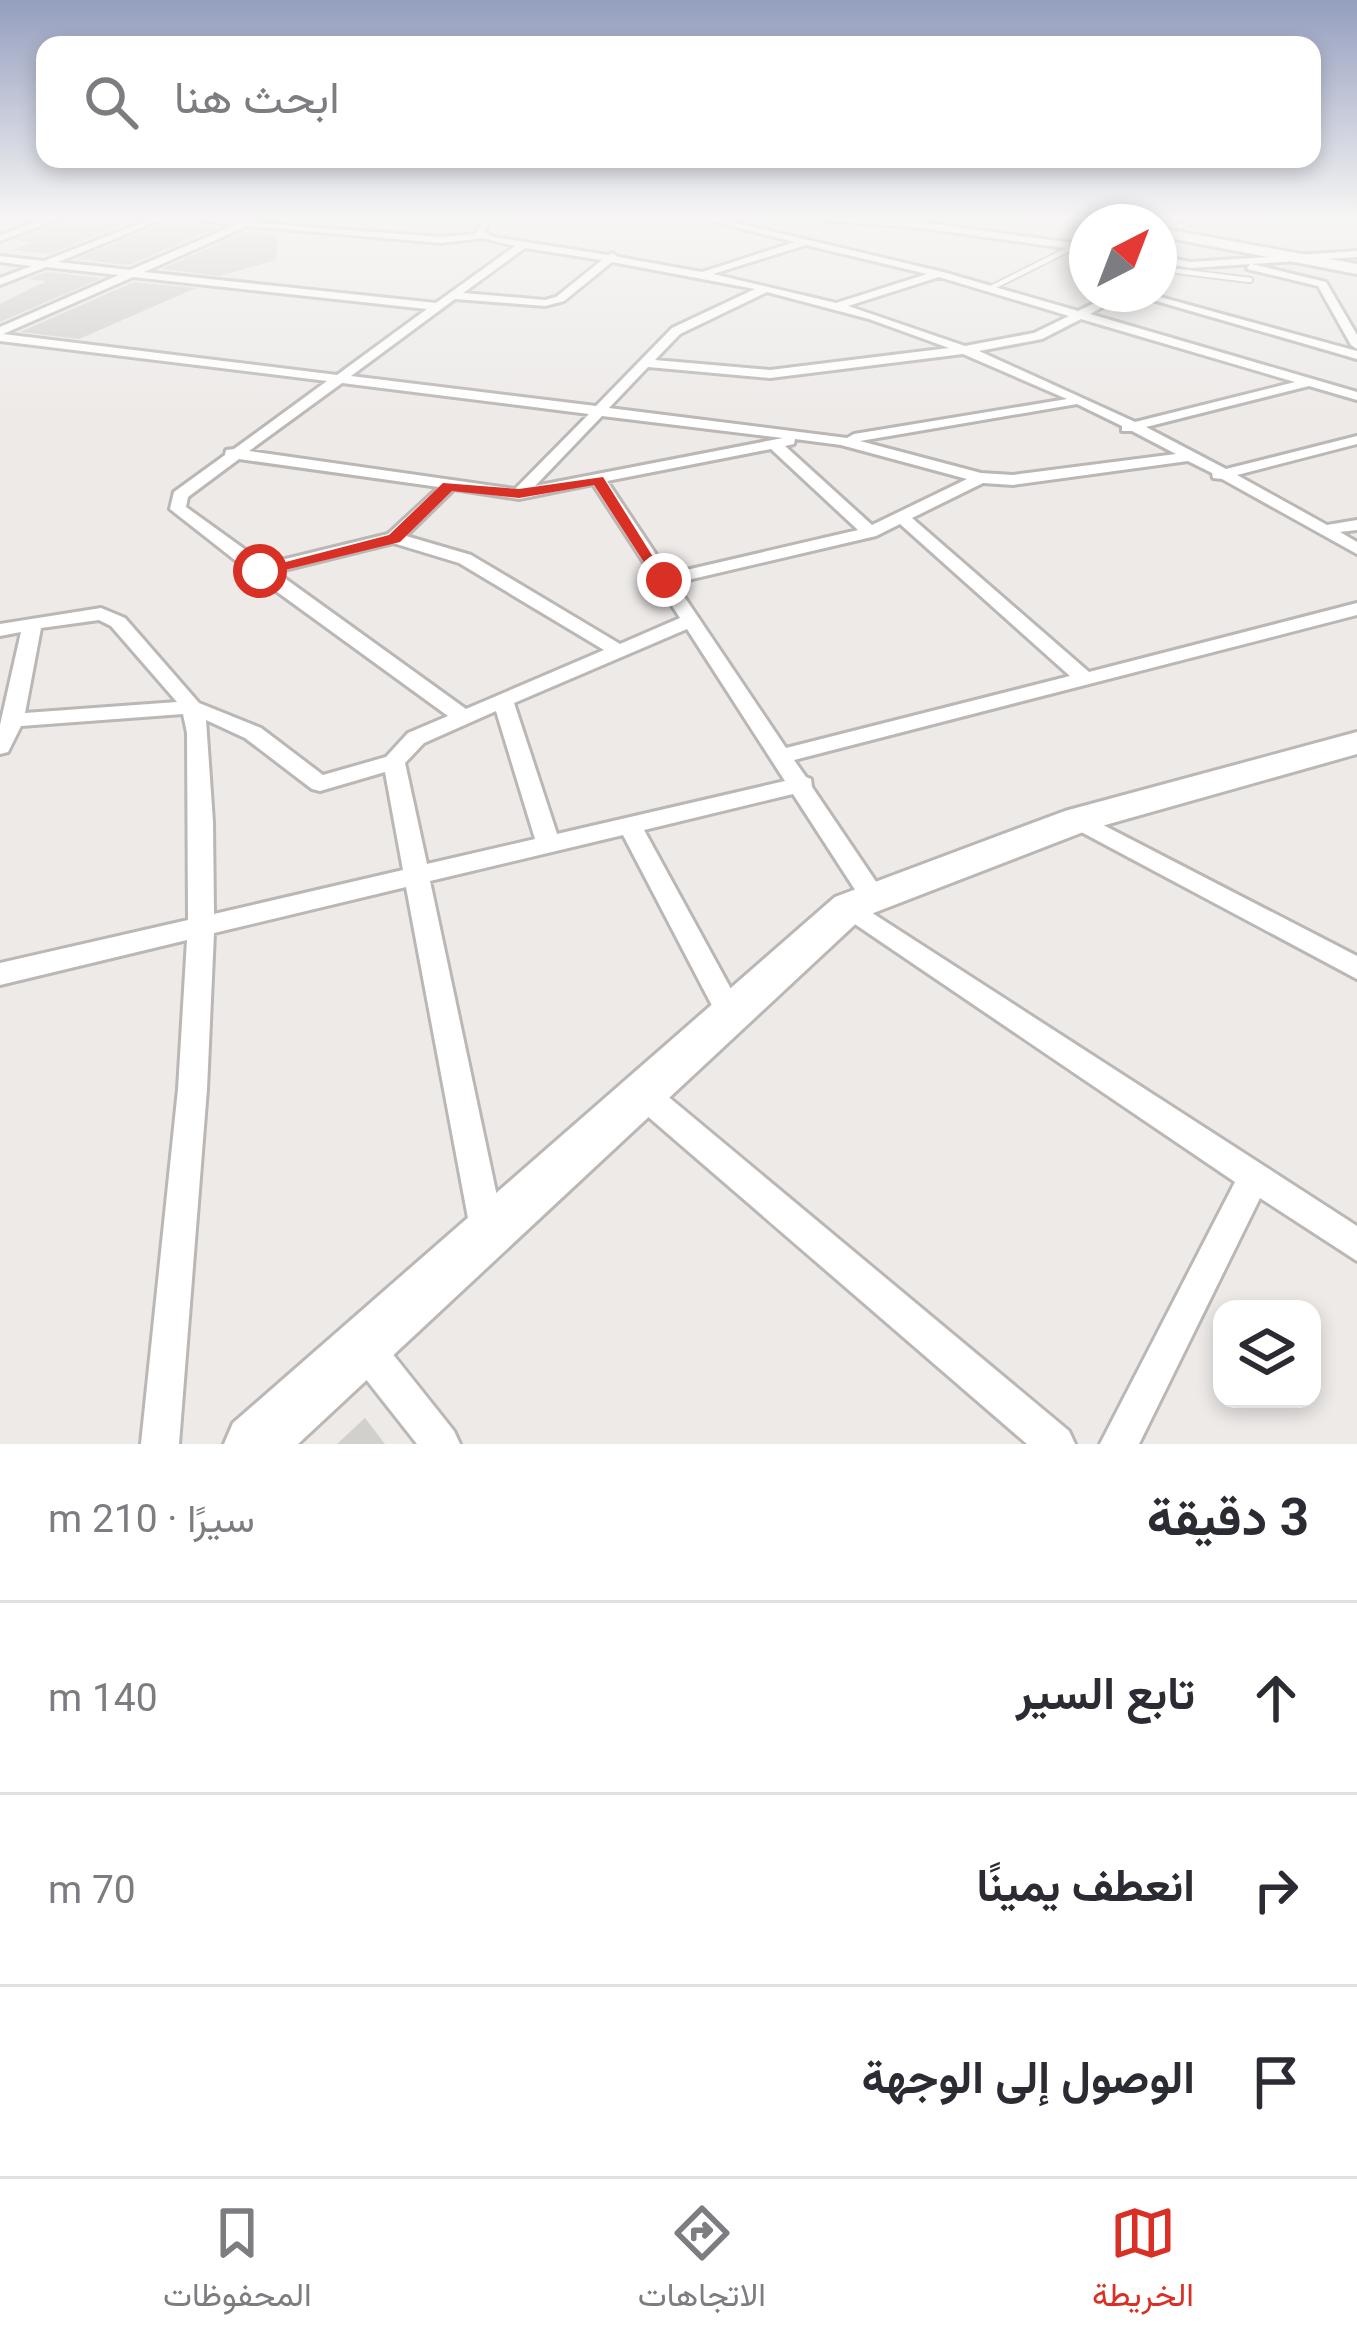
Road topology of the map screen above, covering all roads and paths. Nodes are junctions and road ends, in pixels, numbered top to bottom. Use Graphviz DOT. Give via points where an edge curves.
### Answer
graph roads {
  1 [pos="107,284"];
  2 [pos="247,284"];
  3 [pos="470,284"];
  4 [pos="578,284"];
  5 [pos="746,284"];
  6 [pos="907,284"];
  7 [pos="978,284"];
  8 [pos="999,284"];
  9 [pos="1322,284"];
  10 [pos="991,288"];
  11 [pos="765,289"];
  12 [pos="446,302"];
  13 [pos="1177,305"];
  14 [pos="836,307"];
  15 [pos="1092,312"];
  16 [pos="1086,316"];
  17 [pos="0,334"];
  18 [pos="1357,344"];
  19 [pos="960,349"];
  20 [pos="1357,356"];
  21 [pos="642,363"];
  22 [pos="334,379"];
  23 [pos="1310,382"];
  24 [pos="1357,396"];
  25 [pos="1074,401"];
  26 [pos="599,412"];
  27 [pos="1127,428"];
  28 [pos="811,437"];
  29 [pos="842,440"];
  30 [pos="1357,440"];
  31 [pos="774,444"];
  32 [pos="231,453"];
  33 [pos="1185,457"];
  34 [pos="1219,475"];
  35 [pos="981,478"];
  36 [pos="598,480"];
  37 [pos="448,486"];
  38 [pos="519,494"];
  39 [pos="902,517"];
  40 [pos="1357,525"];
  41 [pos="1324,530"];
  42 [pos="870,532"];
  43 [pos="394,538"];
  44 [pos="1357,549"];
  45 [pos="260,571"];
  46 [pos="664,580"];
  47 [pos="1357,609"];
  48 [pos="691,620"];
  49 [pos="32,624"];
  50 [pos="0,629"];
  51 [pos="617,650"];
  52 [pos="1085,679"];
  53 [pos="503,700"];
  54 [pos="192,707"];
  55 [pos="463,717"];
  56 [pos="13,720"];
  57 [pos="1357,743"];
  58 [pos="0,747"];
  59 [pos="784,756"];
  60 [pos="394,762"];
  61 [pos="803,784"];
  62 [pos="1078,820"];
  63 [pos="630,825"];
  64 [pos="548,844"];
  65 [pos="413,875"];
  66 [pos="860,901"];
  67 [pos="201,927"];
  68 [pos="1357,968"];
  69 [pos="0,974"];
  70 [pos="729,1011"];
  71 [pos="641,1093"];
  72 [pos="1254,1177"];
  73 [pos="488,1234"];
  74 [pos="1357,1245"];
  75 [pos="363,1345"];
  76 [pos="160,1444"];
  77 [pos="254,1444"];
  78 [pos="441,1444"];
  79 [pos="1056,1444"];
  80 [pos="1119,1444"];
  1 -- 17 [label="street"];
  2 -- 12 [label="street"];
  3 -- 12 [label="street"];
  4 -- 12 [label="street" via="545,303"];
  5 -- 11 [label="street"];
  6 -- 14 [label="street"];
  7 -- 10 [label="street"];
  8 -- 10 [label="lane"];
  9 -- 18 [label="street"];
  10 -- 16 [label="street"];
  11 -- 14 [label="street"];
  11 -- 21 [label="street" via="693,321"];
  12 -- 22 [label="street"];
  13 -- 20 [label="street"];
  14 -- 19 [label="street"];
  15 -- 16 [label="street"];
  16 -- 19 [label="street" via="1007,344"];
  16 -- 23 [label="street"];
  17 -- 22 [label="street"];
  19 -- 21 [label="street" via="770,374"];
  19 -- 25 [label="street"];
  21 -- 26 [label="street"];
  22 -- 26 [label="street"];
  22 -- 32 [label="street"];
  23 -- 24 [label="street"];
  23 -- 27 [label="street"];
  25 -- 27 [label="street"];
  25 -- 29 [label="street"];
  26 -- 28 [label="street"];
  26 -- 38 [label="street"];
  27 -- 33 [label="street"];
  28 -- 29 [label="street"];
  28 -- 31 [label="street"];
  29 -- 35 [label="street"];
  30 -- 34 [label="street"];
  31 -- 36 [label="street"];
  31 -- 42 [label="street"];
  32 -- 37 [label="street"];
  32 -- 45 [label="street" via="180,495 178,509"];
  33 -- 34 [label="street"];
  33 -- 35 [label="street"];
  34 -- 41 [label="street"];
  35 -- 39 [label="street"];
  36 -- 38 [label="street"];
  36 -- 46 [label="street"];
  37 -- 38 [label="street"];
  37 -- 43 [label="street"];
  39 -- 42 [label="street"];
  39 -- 52 [label="street"];
  40 -- 41 [label="street"];
  41 -- 44 [label="street"];
  42 -- 46 [label="street"];
  43 -- 45 [label="street"];
  43 -- 51 [label="street" via="465,559"];
  45 -- 55 [label="street"];
  46 -- 48 [label="street"];
  47 -- 52 [label="street"];
  48 -- 51 [label="street"];
  48 -- 59 [label="street"];
  49 -- 50 [label="street"];
  49 -- 54 [label="street" via="110,616"];
  49 -- 56 [label="street"];
  51 -- 53 [label="street"];
  52 -- 59 [label="street"];
  53 -- 55 [label="street"];
  53 -- 64 [label="street"];
  54 -- 56 [label="street"];
  54 -- 60 [label="street" via="253,733 320,784"];
  54 -- 67 [label="street" via="202,798"];
  55 -- 60 [label="street" via="416,738"];
  56 -- 58 [label="street"];
  57 -- 62 [label="main road"];
  59 -- 61 [label="street"];
  60 -- 65 [label="street"];
  61 -- 63 [label="street"];
  61 -- 66 [label="street"];
  62 -- 66 [label="main road"];
  62 -- 68 [label="street"];
  63 -- 64 [label="street"];
  63 -- 70 [label="street"];
  64 -- 65 [label="street"];
  65 -- 67 [label="street"];
  65 -- 73 [label="street"];
  66 -- 70 [label="main road"];
  66 -- 72 [label="street"];
  67 -- 69 [label="street"];
  67 -- 76 [label="street"];
  70 -- 71 [label="main road"];
  71 -- 73 [label="main road"];
  71 -- 79 [label="street"];
  72 -- 74 [label="street"];
  72 -- 80 [label="street"];
  73 -- 75 [label="main road"];
  75 -- 77 [label="main road"];
  75 -- 78 [label="street"];
}
